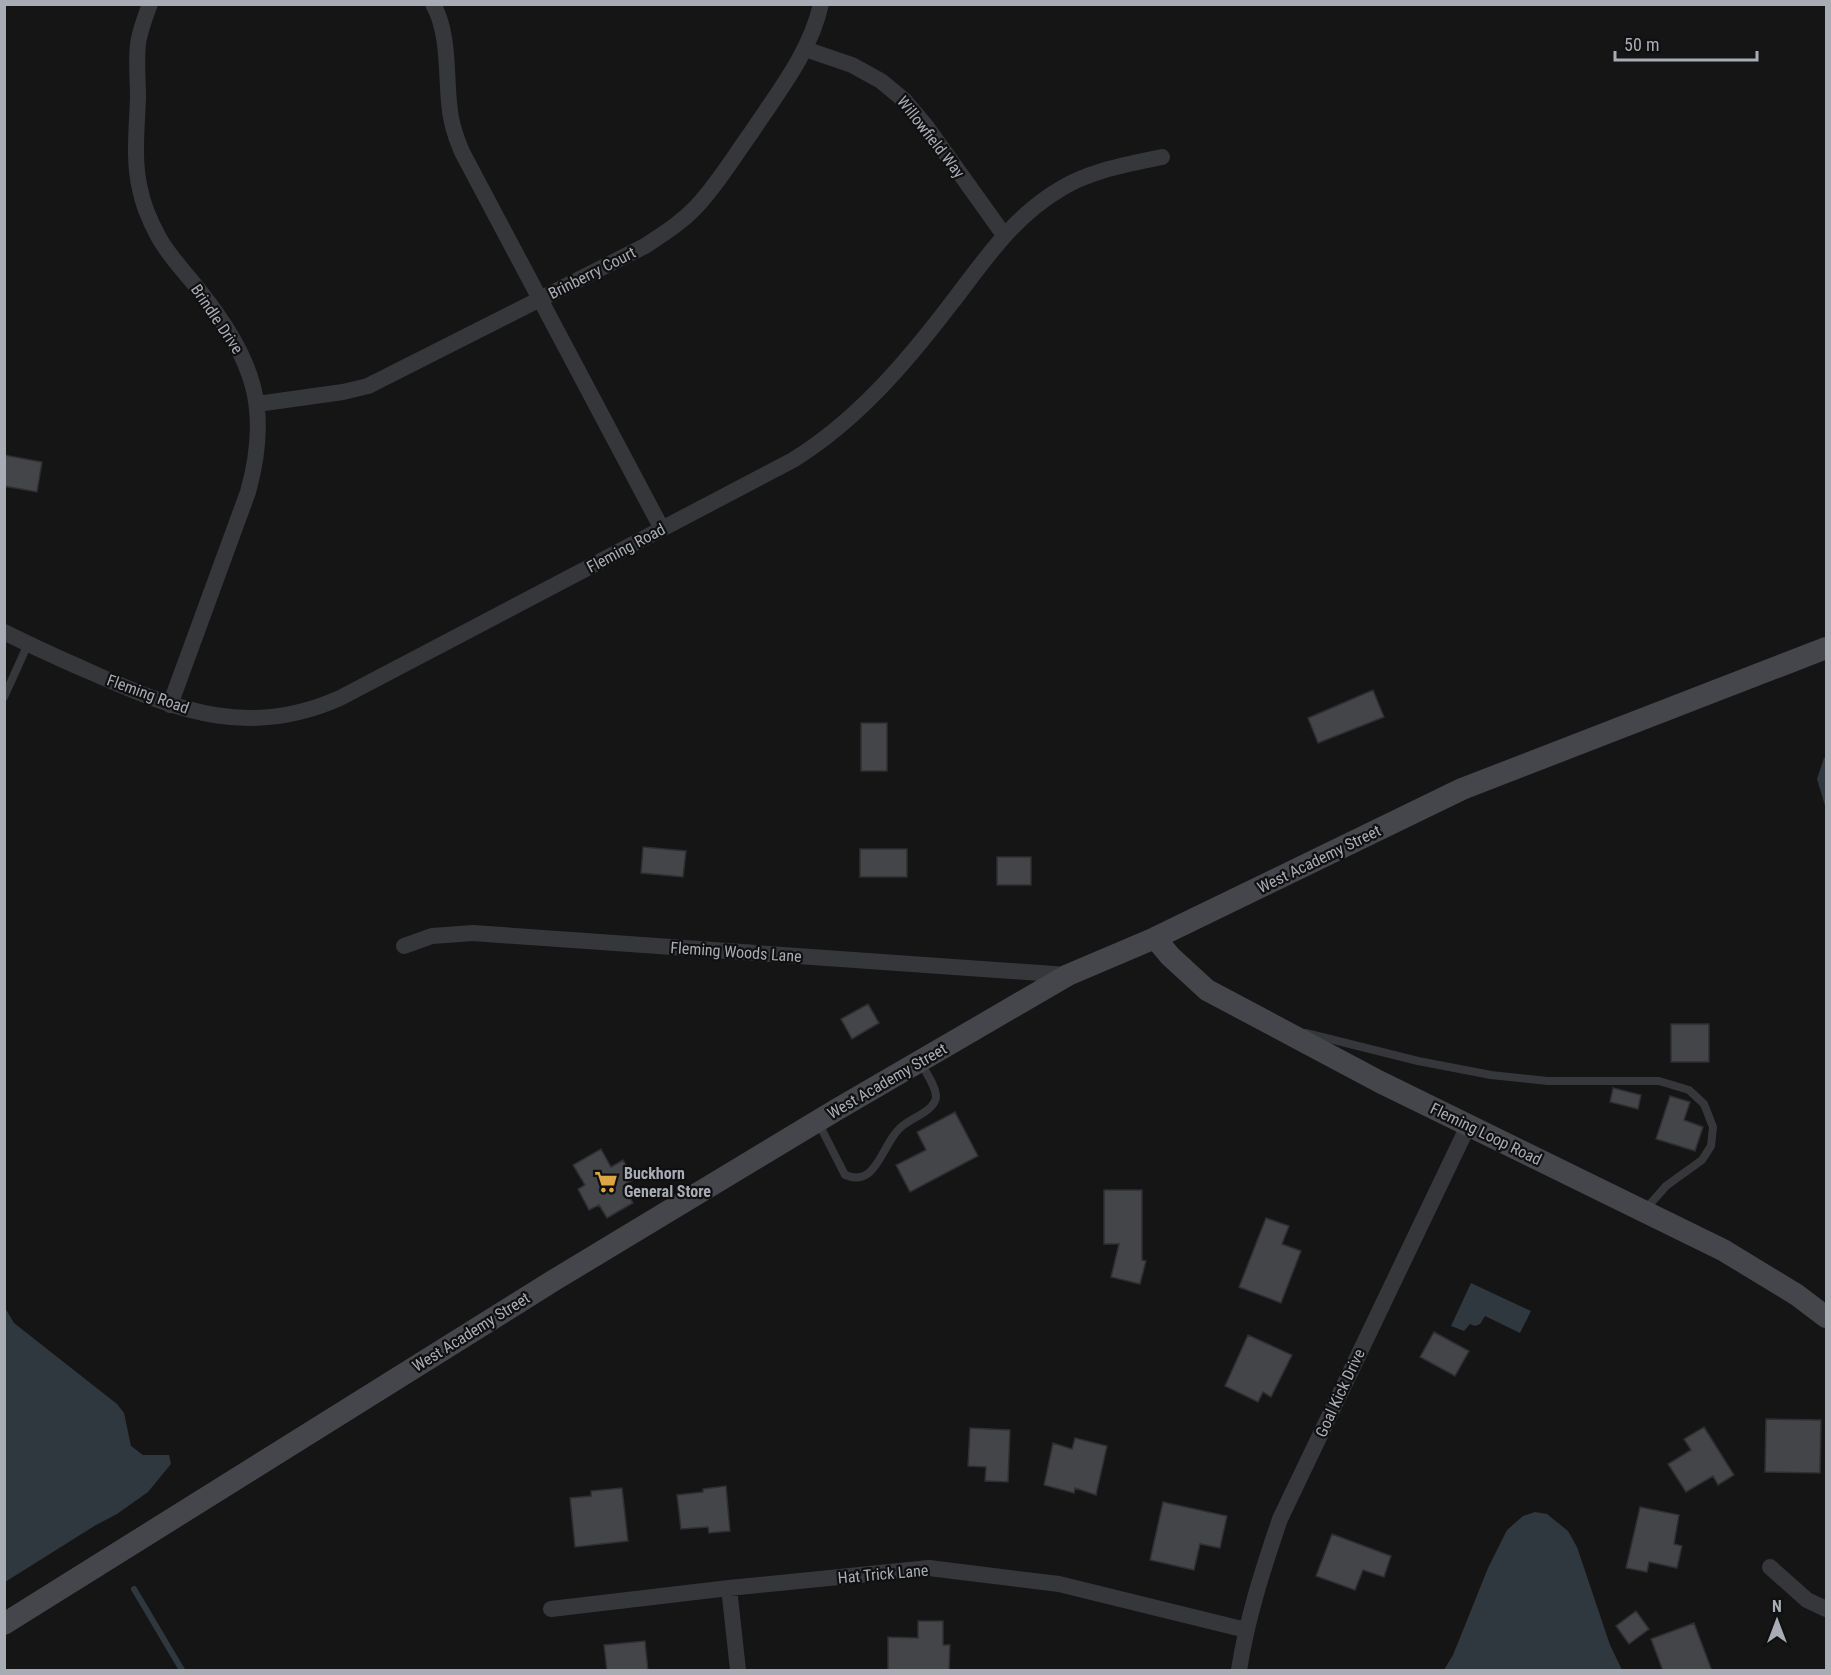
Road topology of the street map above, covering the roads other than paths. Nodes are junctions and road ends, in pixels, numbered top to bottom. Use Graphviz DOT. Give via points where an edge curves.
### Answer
graph roads {
  1 [pos="150,4"];
  2 [pos="434,4"];
  3 [pos="821,4"];
  4 [pos="806,49"];
  5 [pos="1162,158"];
  6 [pos="1004,234"];
  7 [pos="540,300"];
  8 [pos="257,404"];
  9 [pos="662,529"];
  10 [pos="4,632"];
  11 [pos="27,644"];
  12 [pos="1827,648"];
  13 [pos="4,697"];
  14 [pos="170,705"];
  15 [pos="1155,938"];
  16 [pos="404,946"];
  17 [pos="1068,975"];
  18 [pos="1274,1027"];
  19 [pos="920,1062"];
  20 [pos="818,1121"];
  21 [pos="1468,1126"];
  22 [pos="1644,1211"];
  23 [pos="1827,1317"];
  24 [pos="1770,1567"];
  25 [pos="729,1588"];
  26 [pos="1827,1609"];
  27 [pos="551,1610"];
  28 [pos="4,1624"];
  29 [pos="1246,1630"];
  30 [pos="738,1671"];
  31 [pos="1239,1671"];
  1 -- 8 [label="street, Brindle Drive" via="138,44 137,158 147,216 159,239 236,341"];
  2 -- 7 [label="street" via="447,62 452,128"];
  3 -- 4 [label="street, Brinberry Court"];
  4 -- 6 [label="street, Willowfield Way" via="881,81 904,100"];
  4 -- 7 [label="street, Brinberry Court" via="718,181 695,208 645,246"];
  5 -- 6 [label="street, Fleming Road" via="1123,165 1063,187"];
  6 -- 9 [label="street, Fleming Road" via="910,355 842,426 793,460"];
  7 -- 8 [label="street, Brinberry Court" via="368,386"];
  7 -- 9 [label="street"];
  8 -- 14 [label="street, Brindle Drive" via="255,466 248,492"];
  9 -- 14 [label="street, Fleming Road" via="314,710 254,719"];
  10 -- 11 [label="street, Fleming Road"];
  11 -- 13 [label="lane"];
  11 -- 14 [label="street, Fleming Road"];
  12 -- 15 [label="main road, West Academy Street" via="1462,789"];
  15 -- 17 [label="main road, West Academy Street"];
  15 -- 18 [label="main road, Fleming Loop Road" via="1207,990"];
  16 -- 17 [label="street, Fleming Woods Lane" via="432,936 473,933"];
  17 -- 19 [label="main road, West Academy Street"];
  18 -- 21 [label="main road, Fleming Loop Road"];
  18 -- 22 [label="lane" via="1491,1075 1548,1082 1659,1081 1689,1090 1704,1104 1713,1127 1711,1146 1702,1160 1666,1186"];
  19 -- 20 [label="main road, West Academy Street"];
  19 -- 20 [label="lane" via="936,1097 933,1106 902,1126 866,1176 855,1179 845,1175"];
  20 -- 28 [label="main road, West Academy Street" via="556,1279"];
  21 -- 22 [label="main road, Fleming Loop Road"];
  21 -- 29 [label="street, Goal Kick Drive" via="1280,1519"];
  22 -- 23 [label="main road, Fleming Loop Road" via="1723,1250"];
  24 -- 26 [label="street" via="1807,1600"];
  25 -- 27 [label="street, Hat Trick Lane"];
  25 -- 29 [label="street, Hat Trick Lane" via="929,1568 1059,1584"];
  25 -- 30 [label="street"];
  29 -- 31 [label="street, Goal Kick Drive"];
}
